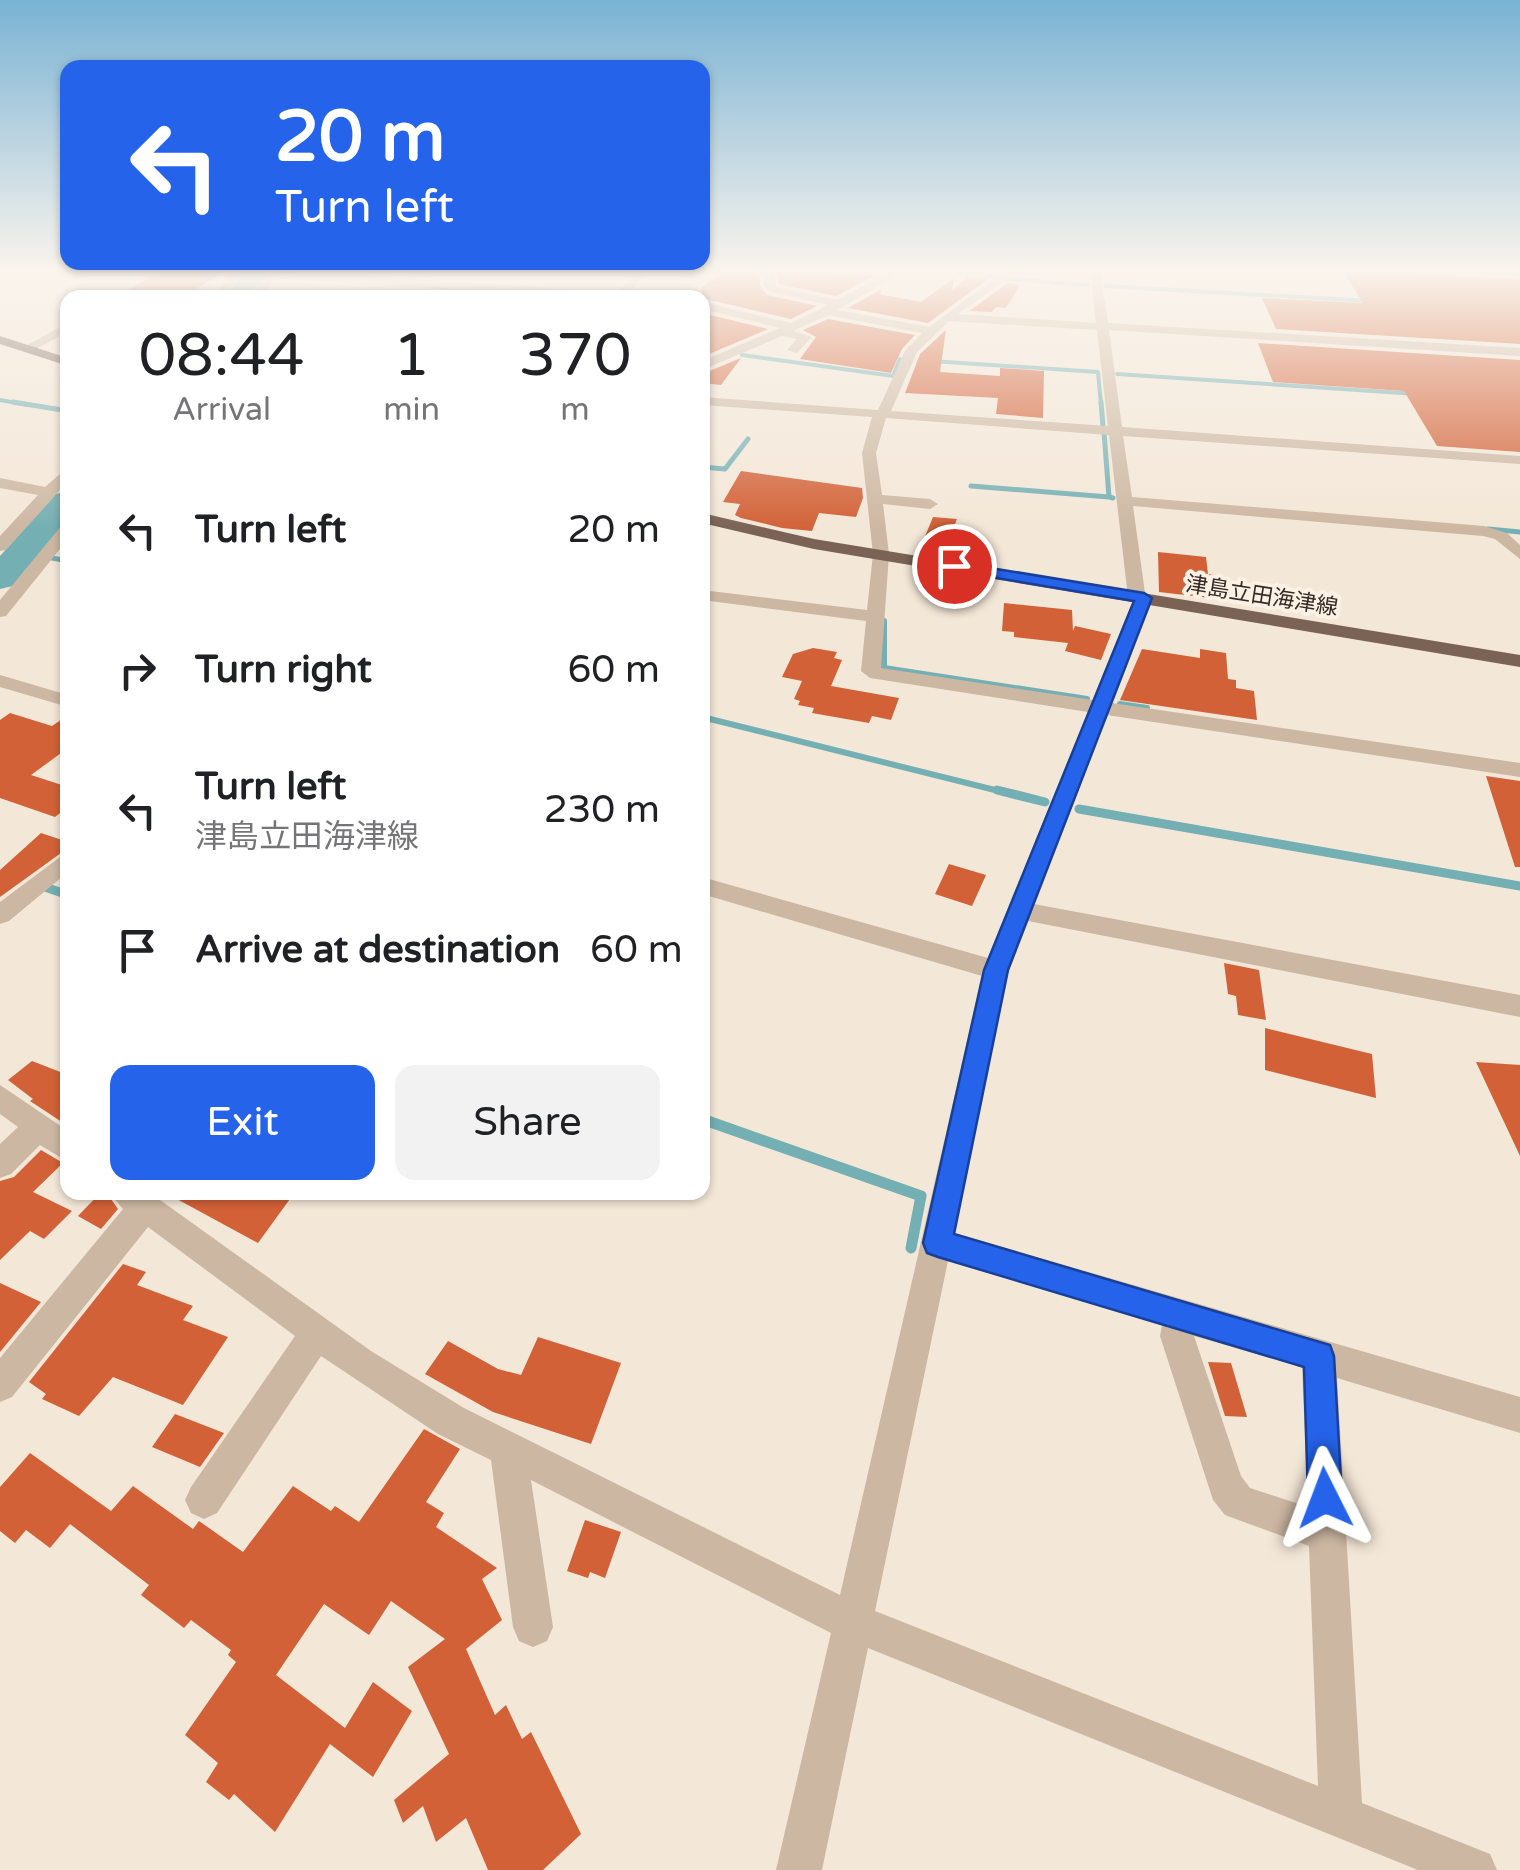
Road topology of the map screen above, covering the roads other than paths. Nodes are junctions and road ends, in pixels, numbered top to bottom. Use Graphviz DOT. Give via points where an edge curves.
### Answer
graph roads {
  1 [pos="907,356"];
  2 [pos="1105,356"];
  3 [pos="710,402"];
  4 [pos="882,413"];
  5 [pos="1114,430"];
  6 [pos="1520,460"];
  7 [pos="60,479"];
  8 [pos="0,483"];
  9 [pos="48,492"];
  10 [pos="877,499"];
  11 [pos="1124,502"];
  12 [pos="930,504"];
  13 [pos="710,520"];
  14 [pos="60,538"];
  15 [pos="0,546"];
  16 [pos="881,554"];
  17 [pos="1520,554"];
  18 [pos="710,596"];
  19 [pos="1140,597"];
  20 [pos="0,612"];
  21 [pos="876,617"];
  22 [pos="1520,660"];
  23 [pos="0,681"];
  24 [pos="60,699"];
  25 [pos="1102,706"];
  26 [pos="1520,770"];
  27 [pos="60,865"];
  28 [pos="710,887"];
  29 [pos="1018,910"];
  30 [pos="0,914"];
  31 [pos="996,970"];
  32 [pos="1520,1006"];
  33 [pos="0,1097"];
  34 [pos="38,1127"];
  35 [pos="60,1143"];
  36 [pos="0,1164"];
  37 [pos="134,1200"];
  38 [pos="938,1243"];
  39 [pos="1180,1314"];
  40 [pos="317,1333"];
  41 [pos="1319,1356"];
  42 [pos="0,1385"];
  43 [pos="1520,1415"];
  44 [pos="508,1450"];
  45 [pos="204,1500"];
  46 [pos="1327,1533"];
  47 [pos="852,1622"];
  48 [pos="533,1627"];
  49 [pos="1341,1816"];
  50 [pos="798,1870"];
  51 [pos="1474,1870"];
  1 -- 4 [label="street"];
  2 -- 5 [label="street"];
  3 -- 4 [label="street"];
  4 -- 5 [label="street"];
  4 -- 10 [label="street" via="869,453"];
  5 -- 6 [label="street"];
  5 -- 11 [label="street"];
  7 -- 9 [label="street"];
  8 -- 9 [label="street"];
  9 -- 15 [label="street"];
  10 -- 12 [label="street"];
  10 -- 16 [label="street"];
  11 -- 17 [label="street" via="1484,531"];
  11 -- 19 [label="street"];
  13 -- 16 [label="main road, 津島立田海津線"];
  14 -- 20 [label="street"];
  16 -- 19 [label="main road, 津島立田海津線"];
  16 -- 21 [label="street"];
  18 -- 21 [label="street"];
  19 -- 22 [label="main road, 津島立田海津線"];
  19 -- 25 [label="street"];
  21 -- 25 [label="street" via="876,674"];
  23 -- 24 [label="street"];
  25 -- 26 [label="street"];
  25 -- 29 [label="street"];
  27 -- 30 [label="street"];
  28 -- 31 [label="street"];
  29 -- 31 [label="street"];
  29 -- 32 [label="street"];
  31 -- 38 [label="street"];
  33 -- 34 [label="street"];
  34 -- 35 [label="street"];
  34 -- 36 [label="street"];
  37 -- 40 [label="street"];
  37 -- 42 [label="street"];
  38 -- 39 [label="street"];
  38 -- 47 [label="street"];
  39 -- 41 [label="street"];
  39 -- 46 [label="street" via="1177,1336 1226,1487 1238,1502"];
  40 -- 44 [label="street" via="451,1421"];
  40 -- 45 [label="street"];
  41 -- 43 [label="street"];
  41 -- 46 [label="street"];
  44 -- 47 [label="street"];
  44 -- 48 [label="street"];
  46 -- 49 [label="street"];
  47 -- 49 [label="street"];
  47 -- 50 [label="street"];
  49 -- 51 [label="street"];
}
